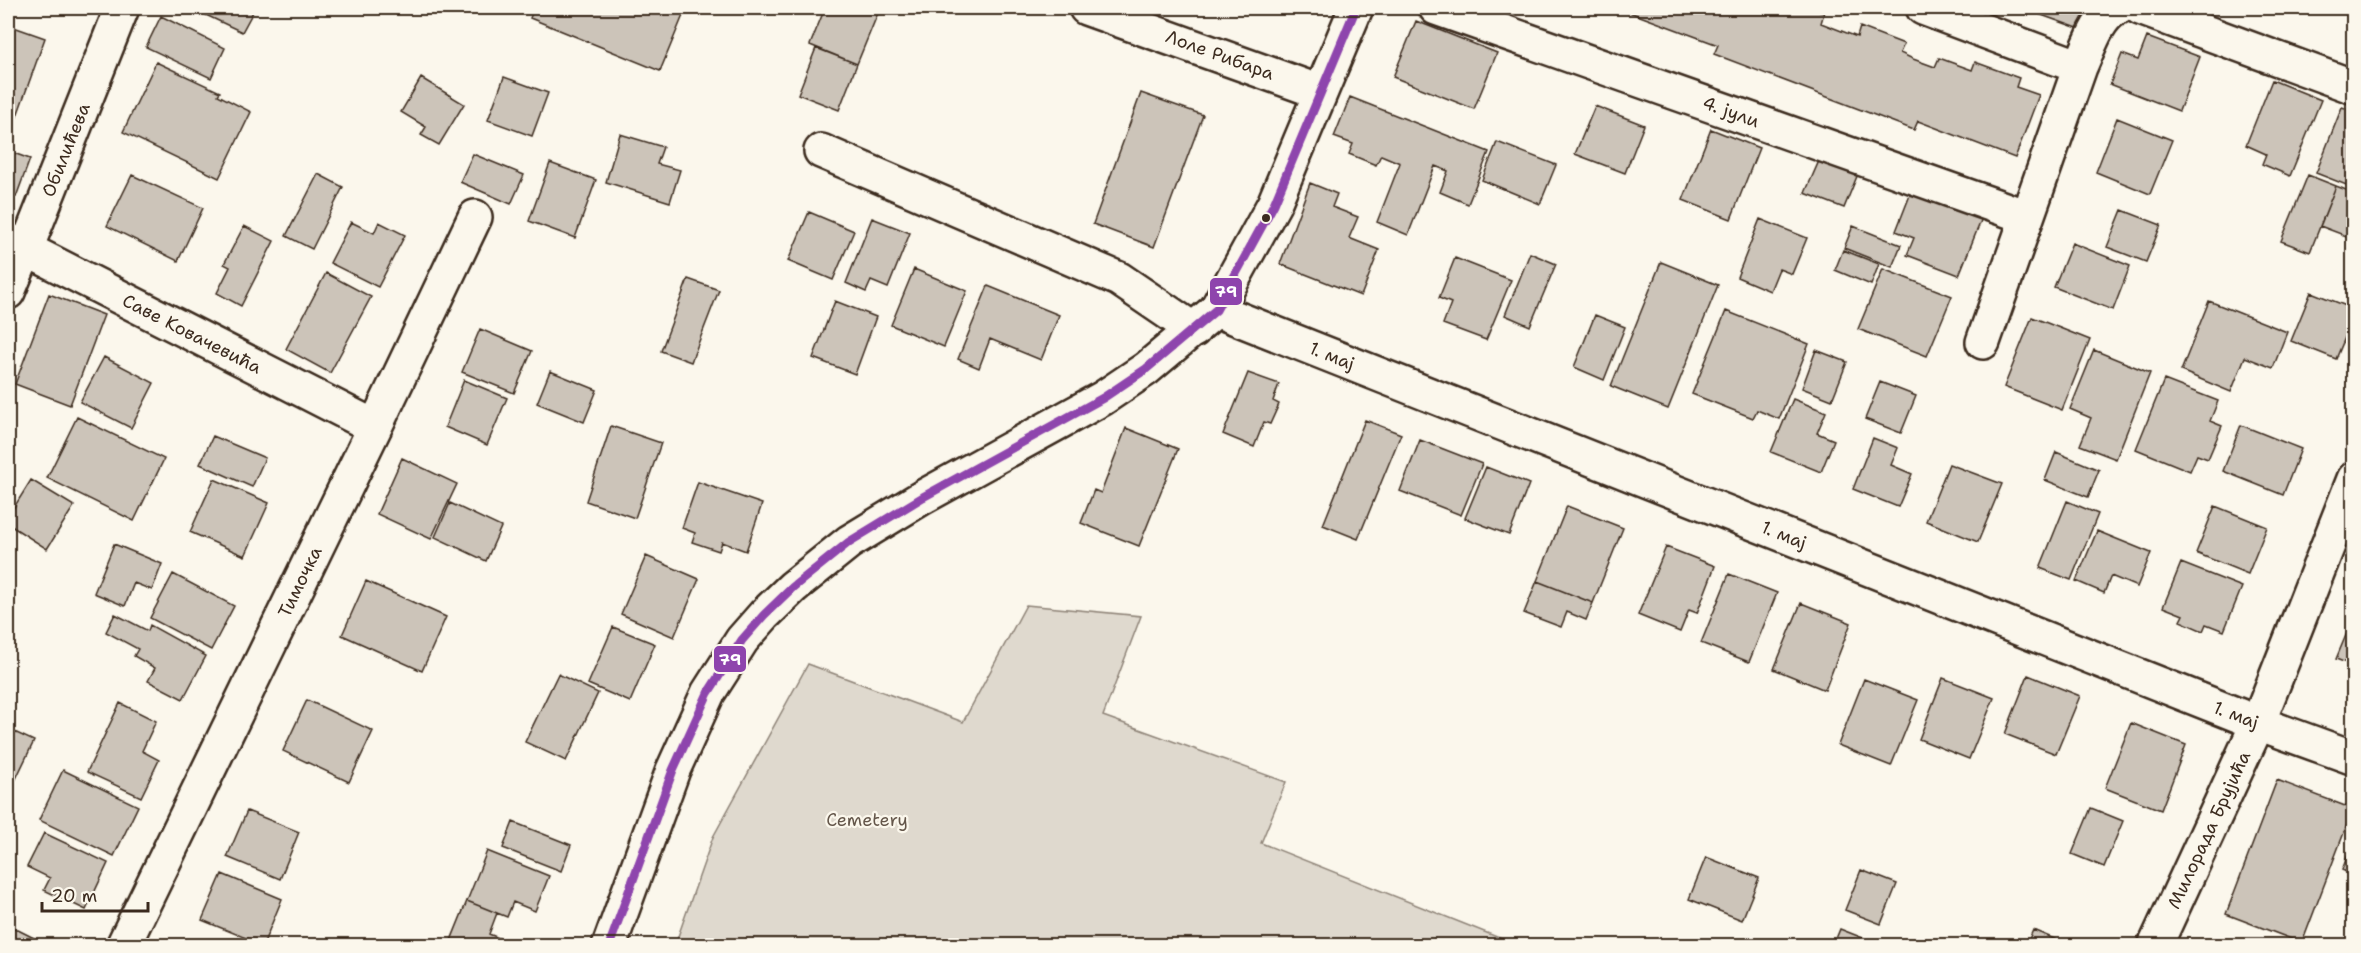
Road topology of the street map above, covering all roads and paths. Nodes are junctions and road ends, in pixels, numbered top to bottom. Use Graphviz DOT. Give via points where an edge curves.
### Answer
graph roads {
  1 [pos="122,8"];
  2 [pos="1086,8"];
  3 [pos="1356,8"];
  4 [pos="1436,8"];
  5 [pos="1923,8"];
  6 [pos="2117,8"];
  7 [pos="2140,8"];
  8 [pos="2080,68"];
  9 [pos="2354,87"];
  10 [pos="1320,92"];
  11 [pos="820,151"];
  12 [pos="475,217"];
  13 [pos="2027,217"];
  14 [pos="17,245"];
  15 [pos="8,292"];
  16 [pos="1205,320"];
  17 [pos="1983,342"];
  18 [pos="375,427"];
  19 [pos="2354,478"];
  20 [pos="2258,723"];
  21 [pos="2354,758"];
  22 [pos="123,945"];
  23 [pos="609,945"];
  24 [pos="2155,945"];
  1 -- 14 [label="street, Обилићева"];
  2 -- 10 [label="street, Лоле Рибара"];
  3 -- 10 [label="street"];
  4 -- 13 [label="street, 4. јули"];
  5 -- 8 [label="street"];
  6 -- 8 [label="street" via="2098,28"];
  7 -- 9 [label="street"];
  8 -- 13 [label="street"];
  10 -- 16 [label="street" via="1274,204"];
  11 -- 16 [label="street, 1. мај"];
  12 -- 18 [label="street, Тимочка"];
  13 -- 17 [label="street"];
  14 -- 15 [label="street, Обилићева"];
  14 -- 18 [label="street, Саве Ковачевића"];
  16 -- 20 [label="street, 1. мај"];
  16 -- 23 [label="street" via="1146,369 1103,398 849,542 764,615 742,640 708,693 673,771"];
  18 -- 22 [label="street, Тимочка"];
  19 -- 20 [label="street, Милорада Брујића"];
  20 -- 21 [label="street, 1. мај"];
  20 -- 24 [label="street, Милорада Брујића"];
}
